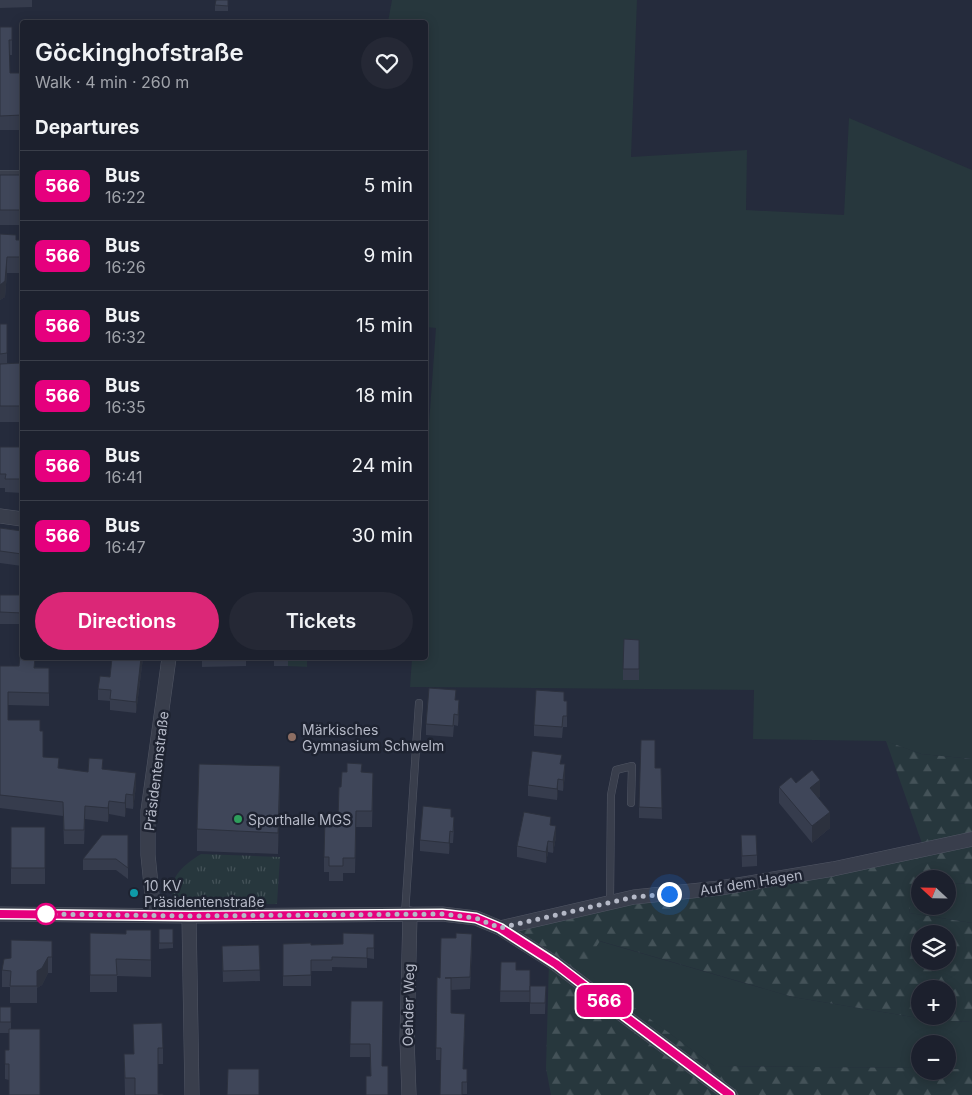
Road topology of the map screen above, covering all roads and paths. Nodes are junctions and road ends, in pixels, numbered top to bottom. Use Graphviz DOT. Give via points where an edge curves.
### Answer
graph roads {
  1 [pos="0,174"];
  2 [pos="20,174"];
  3 [pos="0,516"];
  4 [pos="20,519"];
  5 [pos="169,660"];
  6 [pos="419,703"];
  7 [pos="631,803"];
  8 [pos="972,839"];
  9 [pos="610,902"];
  10 [pos="0,914"];
  11 [pos="408,914"];
  12 [pos="154,915"];
  13 [pos="189,916"];
  14 [pos="500,928"];
  15 [pos="192,1095"];
  16 [pos="409,1095"];
  17 [pos="730,1095"];
  1 -- 2 [label="lane"];
  3 -- 4 [label="street"];
  5 -- 12 [label="street, Präsidentenstraße" via="148,811"];
  6 -- 11 [label="lane"];
  7 -- 9 [label="lane" via="632,766 616,770 611,795"];
  8 -- 9 [label="street, Auf dem Hagen" via="832,869"];
  9 -- 14 [label="street, Auf dem Hagen"];
  10 -- 12 [label="street"];
  11 -- 13 [label="street"];
  11 -- 14 [label="street" via="476,918"];
  11 -- 16 [label="street, Oehder Weg"];
  12 -- 13 [label="street"];
  13 -- 15 [label="street"];
  14 -- 17 [label="street" via="556,964"];
}
